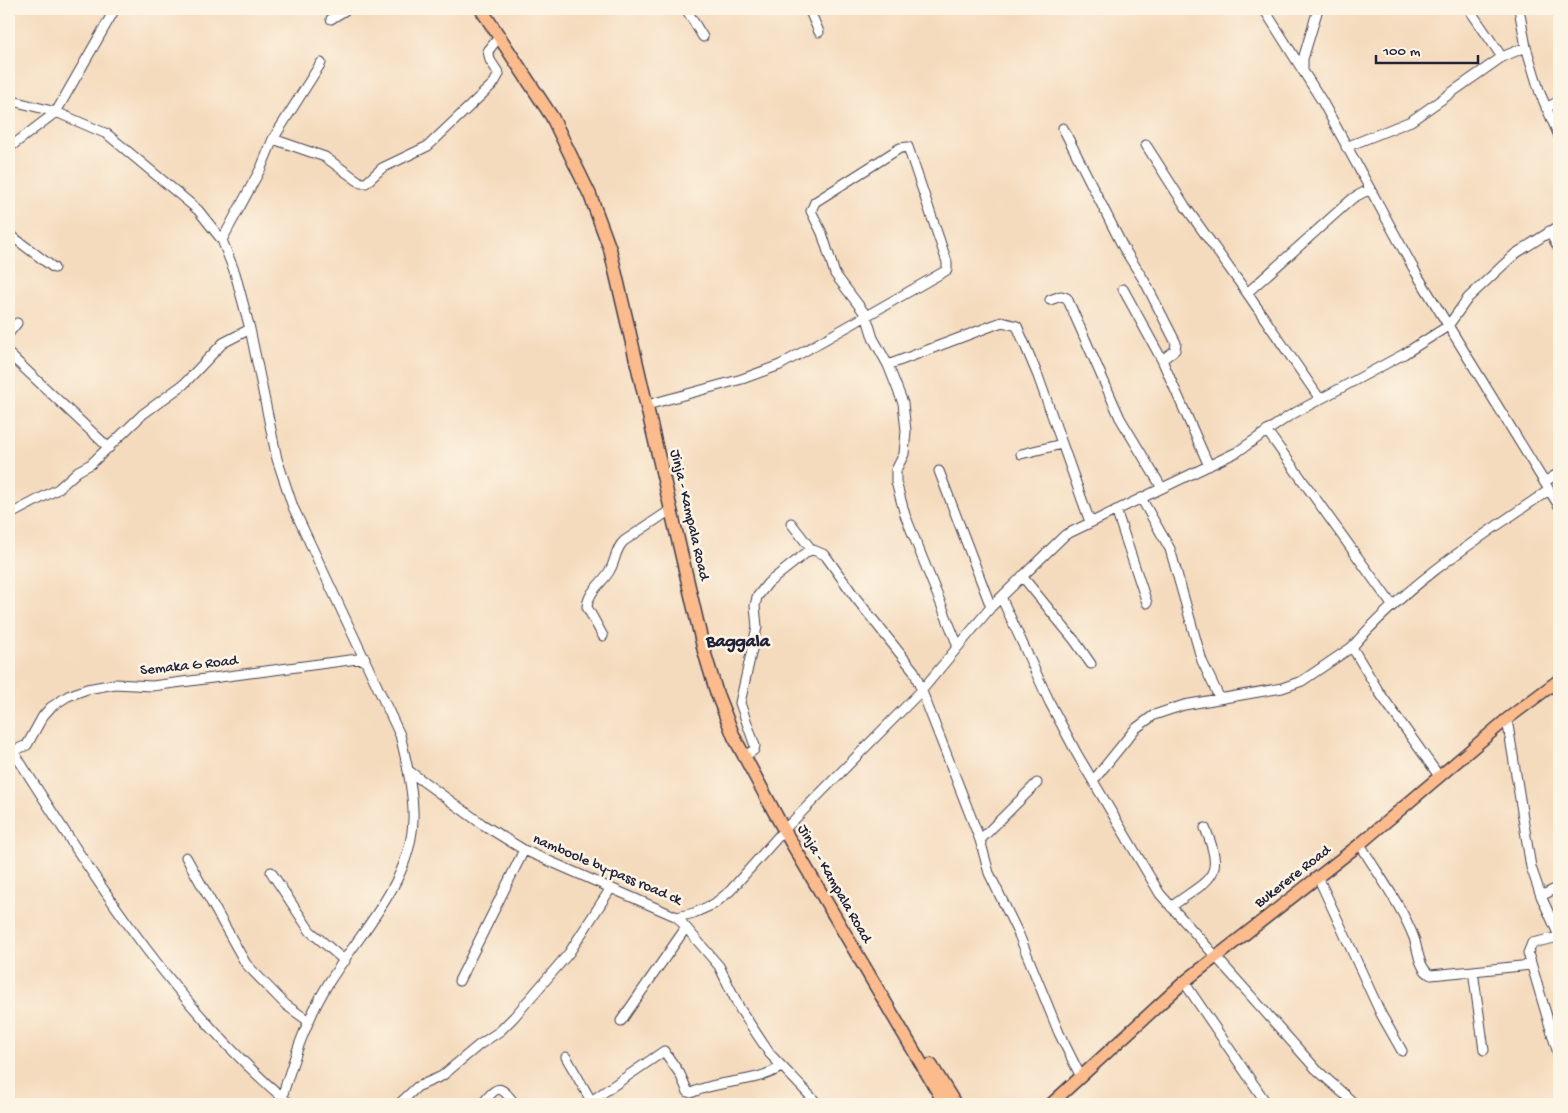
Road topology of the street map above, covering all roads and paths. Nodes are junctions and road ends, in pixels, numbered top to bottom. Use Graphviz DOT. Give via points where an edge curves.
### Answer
graph roads {
  1 [pos="115,9"];
  2 [pos="347,9"];
  3 [pos="481,9"];
  4 [pos="686,9"];
  5 [pos="809,9"];
  6 [pos="1264,9"];
  7 [pos="1318,9"];
  8 [pos="1469,9"];
  9 [pos="1519,9"];
  10 [pos="331,19"];
  11 [pos="819,32"];
  12 [pos="499,36"];
  13 [pos="703,37"];
  14 [pos="1526,47"];
  15 [pos="1502,56"];
  16 [pos="321,63"];
  17 [pos="1303,71"];
  18 [pos="9,100"];
  19 [pos="1559,101"];
  20 [pos="1546,108"];
  21 [pos="56,112"];
  22 [pos="1063,128"];
  23 [pos="1559,136"];
  24 [pos="273,139"];
  25 [pos="1146,145"];
  26 [pos="9,148"];
  27 [pos="1346,148"];
  28 [pos="1370,189"];
  29 [pos="1559,226"];
  30 [pos="1549,231"];
  31 [pos="9,234"];
  32 [pos="222,240"];
  33 [pos="1559,250"];
  34 [pos="54,268"];
  35 [pos="1123,289"];
  36 [pos="1248,293"];
  37 [pos="1050,300"];
  38 [pos="866,315"];
  39 [pos="17,323"];
  40 [pos="1448,326"];
  41 [pos="250,329"];
  42 [pos="9,333"];
  43 [pos="9,354"];
  44 [pos="1162,360"];
  45 [pos="888,365"];
  46 [pos="1320,399"];
  47 [pos="647,405"];
  48 [pos="1267,431"];
  49 [pos="1062,444"];
  50 [pos="109,448"];
  51 [pos="1021,454"];
  52 [pos="1209,466"];
  53 [pos="939,471"];
  54 [pos="1559,473"];
  55 [pos="1546,486"];
  56 [pos="1162,488"];
  57 [pos="1141,498"];
  58 [pos="1559,506"];
  59 [pos="672,509"];
  60 [pos="1116,510"];
  61 [pos="9,515"];
  62 [pos="1090,522"];
  63 [pos="791,523"];
  64 [pos="811,549"];
  65 [pos="1022,576"];
  66 [pos="1001,597"];
  67 [pos="1147,603"];
  68 [pos="1392,605"];
  69 [pos="991,607"];
  70 [pos="603,636"];
  71 [pos="958,646"];
  72 [pos="1352,647"];
  73 [pos="365,658"];
  74 [pos="1091,664"];
  75 [pos="1559,680"];
  76 [pos="922,690"];
  77 [pos="1220,699"];
  78 [pos="1506,719"];
  79 [pos="745,756"];
  80 [pos="409,771"];
  81 [pos="1439,776"];
  82 [pos="1093,780"];
  83 [pos="1037,782"];
  84 [pos="1205,828"];
  85 [pos="784,830"];
  86 [pos="980,840"];
  87 [pos="1360,844"];
  88 [pos="524,850"];
  89 [pos="186,857"];
  90 [pos="271,872"];
  91 [pos="1318,877"];
  92 [pos="1559,887"];
  93 [pos="612,888"];
  94 [pos="1541,896"];
  95 [pos="1171,907"];
  96 [pos="677,917"];
  97 [pos="685,929"];
  98 [pos="1559,937"];
  99 [pos="1217,957"];
  100 [pos="345,961"];
  101 [pos="1531,966"];
  102 [pos="1474,971"];
  103 [pos="459,981"];
  104 [pos="1184,982"];
  105 [pos="894,1018"];
  106 [pos="307,1020"];
  107 [pos="621,1021"];
  108 [pos="1556,1029"];
  109 [pos="1402,1050"];
  110 [pos="1484,1050"];
  111 [pos="566,1057"];
  112 [pos="1559,1057"];
  113 [pos="782,1067"];
  114 [pos="1081,1077"];
  115 [pos="280,1098"];
  116 [pos="592,1102"];
  117 [pos="290,1104"];
  118 [pos="398,1104"];
  119 [pos="482,1104"];
  120 [pos="515,1104"];
  121 [pos="818,1104"];
  122 [pos="945,1104"];
  123 [pos="955,1104"];
  124 [pos="1051,1104"];
  125 [pos="1267,1104"];
  126 [pos="1355,1104"];
  1 -- 21 [label="street"];
  2 -- 10 [label="street"];
  3 -- 12 [label="highway, Jinja - Kampala Road"];
  4 -- 13 [label="street"];
  5 -- 11 [label="street"];
  6 -- 17 [label="street"];
  7 -- 17 [label="street" via="1302,59"];
  8 -- 15 [label="street"];
  9 -- 14 [label="street"];
  12 -- 24 [label="street" via="488,51 499,74 494,84 428,146 382,168 366,183 361,183 325,157"];
  12 -- 47 [label="highway, Jinja - Kampala Road" via="552,117 590,195 610,249"];
  14 -- 15 [label="street"];
  14 -- 20 [label="street"];
  15 -- 27 [label="street" via="1411,121"];
  16 -- 24 [label="street"];
  17 -- 27 [label="street"];
  18 -- 21 [label="street"];
  19 -- 20 [label="street"];
  20 -- 23 [label="street"];
  21 -- 26 [label="street"];
  21 -- 32 [label="street" via="107,134 122,145 198,210"];
  22 -- 44 [label="street" via="1176,343 1175,350"];
  24 -- 32 [label="street"];
  25 -- 36 [label="street" via="1184,206"];
  27 -- 28 [label="street"];
  28 -- 36 [label="street" via="1353,198"];
  28 -- 40 [label="street"];
  29 -- 30 [label="street"];
  30 -- 33 [label="street"];
  30 -- 40 [label="street" via="1514,254 1468,298"];
  31 -- 34 [label="street"];
  32 -- 41 [label="street"];
  35 -- 44 [label="street"];
  36 -- 46 [label="street"];
  37 -- 56 [label="street" via="1061,296 1067,298 1120,418"];
  38 -- 38 [label="street" via="835,274 822,233 812,215 812,205 900,148 908,147 947,270"];
  38 -- 45 [label="street" via="873,338"];
  38 -- 47 [label="street" via="780,365"];
  39 -- 42 [label="street"];
  40 -- 46 [label="street, namboole by-pass road ck"];
  40 -- 55 [label="street"];
  41 -- 50 [label="street" via="223,343 184,384 143,414"];
  41 -- 73 [label="street" via="277,459 293,508"];
  43 -- 50 [label="street"];
  44 -- 52 [label="street"];
  45 -- 49 [label="street" via="1002,322 1017,326"];
  45 -- 71 [label="street" via="904,412 904,454 896,470 896,482 905,515"];
  46 -- 48 [label="street, namboole by-pass road ck"];
  47 -- 59 [label="highway, Jinja - Kampala Road"];
  48 -- 52 [label="street, namboole by-pass road ck"];
  48 -- 68 [label="street"];
  49 -- 51 [label="street"];
  49 -- 62 [label="street"];
  50 -- 61 [label="street" via="58,489"];
  52 -- 56 [label="street, namboole by-pass road ck"];
  53 -- 69 [label="street"];
  54 -- 55 [label="street"];
  55 -- 58 [label="street"];
  55 -- 68 [label="street"];
  56 -- 57 [label="street, namboole by-pass road ck"];
  57 -- 60 [label="street, namboole by-pass road ck"];
  57 -- 77 [label="street" via="1170,548 1202,660"];
  59 -- 70 [label="street" via="624,540 609,572 592,592 587,607"];
  59 -- 79 [label="highway, Jinja - Kampala Road" via="704,651 725,715"];
  60 -- 62 [label="street, namboole by-pass road ck"];
  60 -- 67 [label="street"];
  62 -- 65 [label="street, namboole by-pass road ck" via="1065,535"];
  63 -- 64 [label="street"];
  64 -- 76 [label="street" via="825,555 914,671"];
  64 -- 79 [label="street" via="768,583 757,597 757,627 740,703 755,746"];
  65 -- 66 [label="street, namboole by-pass road ck"];
  65 -- 74 [label="street"];
  66 -- 69 [label="street, namboole by-pass road ck"];
  66 -- 82 [label="street" via="1050,703"];
  68 -- 72 [label="street"];
  69 -- 71 [label="street, namboole by-pass road ck"];
  71 -- 76 [label="street, namboole by-pass road ck"];
  72 -- 77 [label="street" via="1302,681 1259,693"];
  72 -- 81 [label="street" via="1379,692"];
  73 -- 80 [label="street" via="396,723"];
  73 -- 115 [label="street, Semaka G Road" via="152,686 115,684 87,690 68,696 51,707 27,745 13,751 93,876 178,991"];
  75 -- 78 [label="main road, Bukerere Road"];
  76 -- 85 [label="street, namboole by-pass road ck"];
  76 -- 86 [label="street"];
  77 -- 82 [label="street" via="1184,706 1144,720"];
  78 -- 81 [label="main road, Bukerere Road"];
  78 -- 94 [label="street" via="1532,867"];
  79 -- 85 [label="highway, Jinja - Kampala Road"];
  80 -- 88 [label="street, namboole by-pass road ck"];
  80 -- 100 [label="street" via="413,811 406,861 384,905"];
  81 -- 87 [label="main road, Bukerere Road"];
  82 -- 95 [label="street" via="1160,894"];
  83 -- 86 [label="street"];
  84 -- 95 [label="street" via="1215,851 1215,869"];
  85 -- 96 [label="street, namboole by-pass road ck" via="743,877 714,904"];
  85 -- 105 [label="highway, Jinja - Kampala Road"];
  86 -- 114 [label="street" via="989,873"];
  87 -- 91 [label="main road, Bukerere Road"];
  87 -- 102 [label="street" via="1404,915 1424,970 1431,975"];
  88 -- 93 [label="street, namboole by-pass road ck"];
  88 -- 103 [label="street"];
  89 -- 106 [label="street" via="246,964 286,1006"];
  90 -- 100 [label="street" via="310,931"];
  91 -- 99 [label="main road, Bukerere Road"];
  91 -- 109 [label="street" via="1381,1014"];
  92 -- 94 [label="street"];
  93 -- 96 [label="street, namboole by-pass road ck"];
  93 -- 118 [label="street" via="569,953 514,1018 442,1076 417,1087"];
  94 -- 98 [label="street"];
  95 -- 99 [label="street"];
  96 -- 97 [label="street"];
  97 -- 107 [label="street"];
  97 -- 113 [label="street" via="719,966 740,1009"];
  98 -- 101 [label="street" via="1532,943 1528,953"];
  99 -- 104 [label="main road, Bukerere Road"];
  99 -- 126 [label="street" via="1316,1070"];
  100 -- 106 [label="street"];
  101 -- 102 [label="street"];
  101 -- 108 [label="street" via="1541,1002"];
  102 -- 110 [label="street"];
  104 -- 114 [label="main road, Bukerere Road"];
  104 -- 125 [label="street"];
  105 -- 122 [label="highway, Jinja - Kampala Road"];
  105 -- 123 [label="highway, Jinja - Kampala Road" via="917,1041"];
  106 -- 115 [label="street"];
  108 -- 112 [label="street"];
  111 -- 116 [label="street"];
  113 -- 116 [label="street" via="761,1076 711,1085 691,1093 664,1051"];
  113 -- 121 [label="street"];
  114 -- 124 [label="main road, Bukerere Road"];
  115 -- 117 [label="street"];
  119 -- 120 [label="street" via="499,1088"];
}
